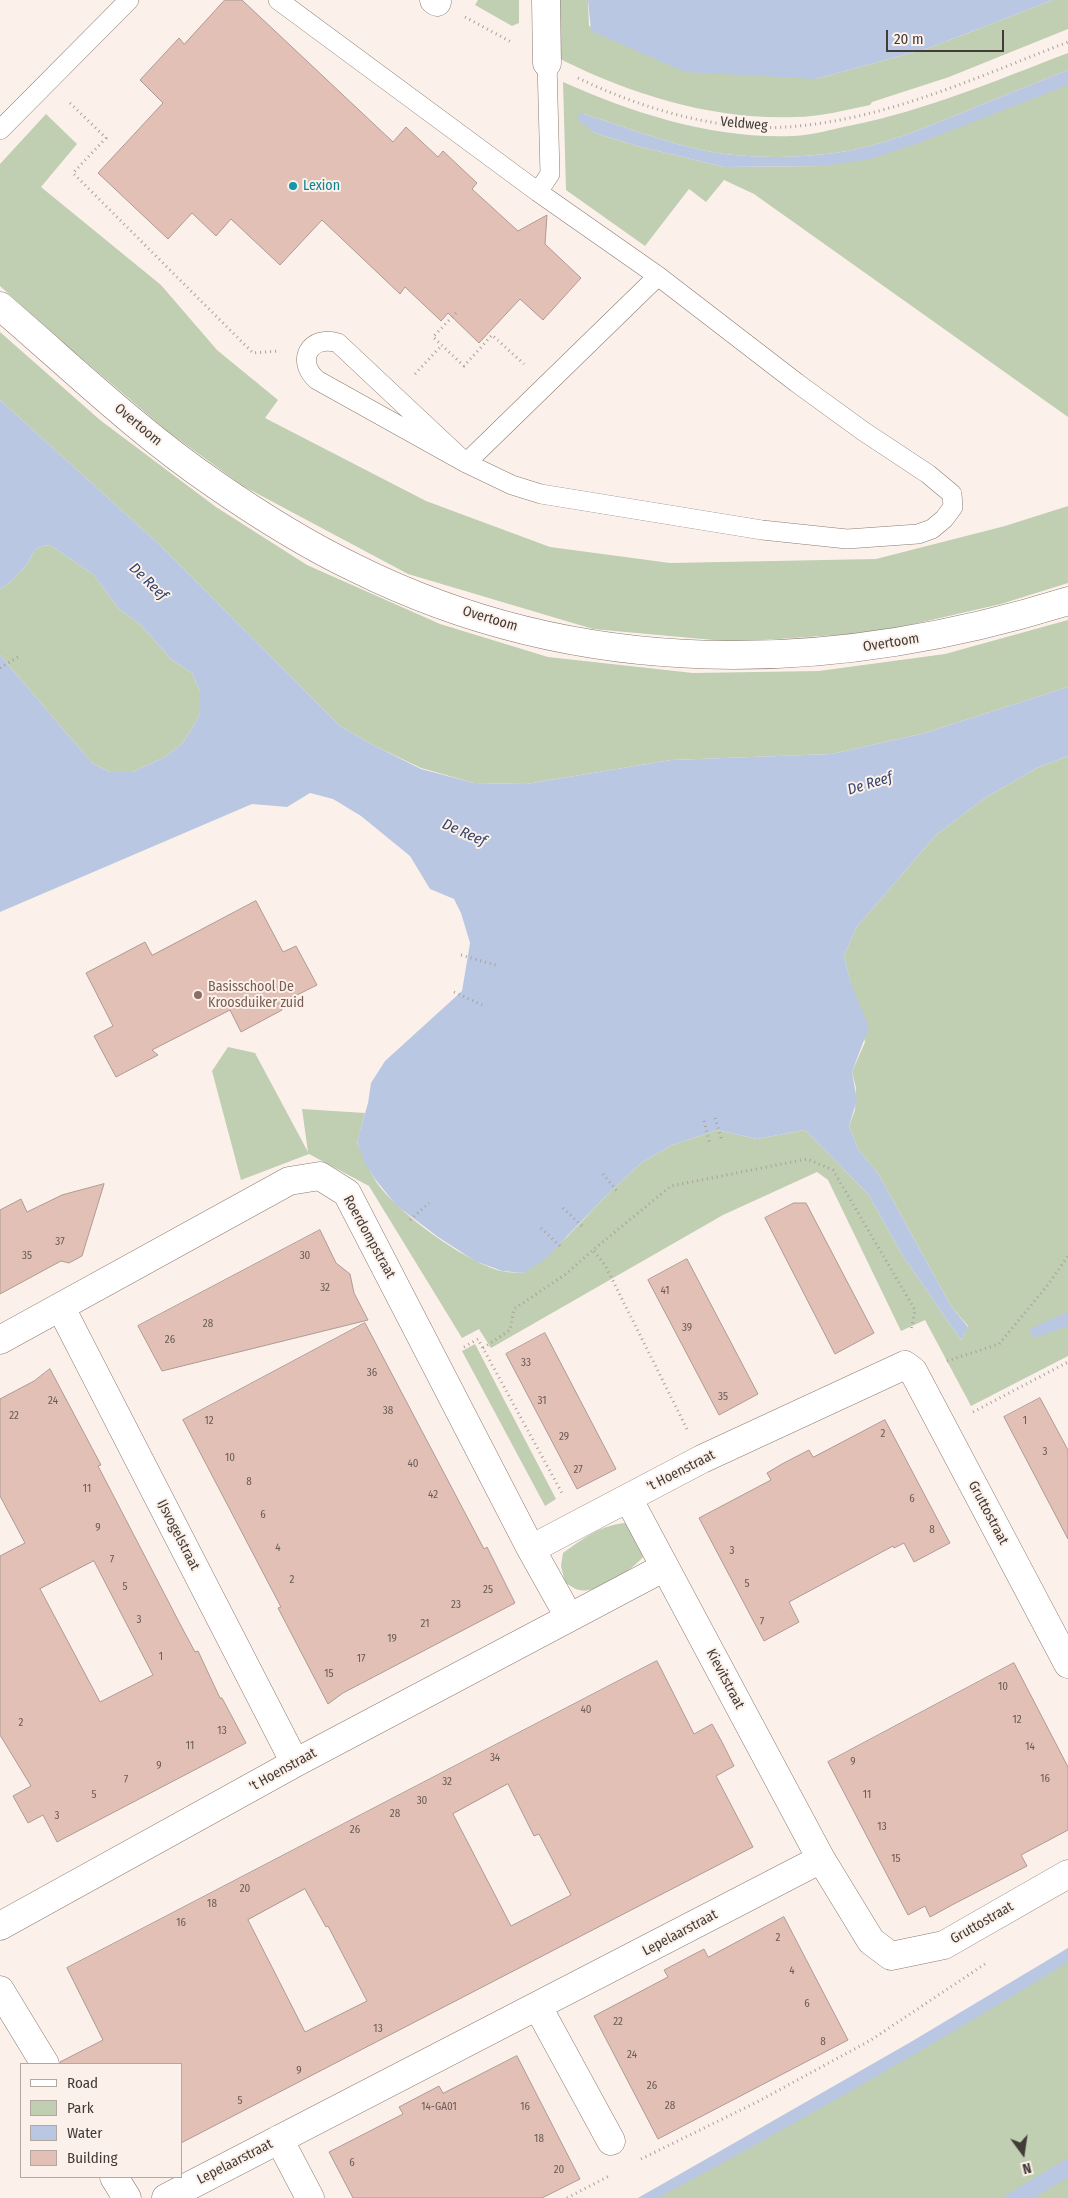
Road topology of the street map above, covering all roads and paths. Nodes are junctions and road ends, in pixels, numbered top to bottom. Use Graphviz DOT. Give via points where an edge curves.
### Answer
graph roads {
  1 [pos="129,0"];
  2 [pos="278,0"];
  3 [pos="546,0"];
  4 [pos="435,1"];
  5 [pos="1068,42"];
  6 [pos="547,63"];
  7 [pos="48,82"];
  8 [pos="0,130"];
  9 [pos="538,192"];
  10 [pos="658,276"];
  11 [pos="0,306"];
  12 [pos="456,313"];
  13 [pos="442,345"];
  14 [pos="311,348"];
  15 [pos="419,370"];
  16 [pos="546,385"];
  17 [pos="466,462"];
  18 [pos="1068,601"];
  19 [pos="21,655"];
  20 [pos="0,668"];
  21 [pos="461,955"];
  22 [pos="499,966"];
  23 [pos="454,992"];
  24 [pos="482,1006"];
  25 [pos="715,1118"];
  26 [pos="704,1121"];
  27 [pos="722,1141"];
  28 [pos="710,1144"];
  29 [pos="603,1174"];
  30 [pos="617,1191"];
  31 [pos="429,1203"];
  32 [pos="563,1208"];
  33 [pos="410,1220"];
  34 [pos="582,1226"];
  35 [pos="541,1228"];
  36 [pos="560,1246"];
  37 [pos="593,1250"];
  38 [pos="1068,1256"];
  39 [pos="61,1308"];
  40 [pos="0,1340"];
  41 [pos="483,1348"];
  42 [pos="1068,1362"];
  43 [pos="435,1363"];
  44 [pos="909,1368"];
  45 [pos="941,1424"];
  46 [pos="702,1459"];
  47 [pos="628,1498"];
  48 [pos="578,1524"];
  49 [pos="531,1549"];
  50 [pos="665,1567"];
  51 [pos="569,1617"];
  52 [pos="1068,1664"];
  53 [pos="295,1763"];
  54 [pos="822,1859"];
  55 [pos="1068,1874"];
  56 [pos="0,1926"];
  57 [pos="992,1960"];
  58 [pos="0,1990"];
  59 [pos="538,2007"];
  60 [pos="44,2063"];
  61 [pos="279,2139"];
  62 [pos="611,2141"];
  63 [pos="634,2163"];
  64 [pos="617,2172"];
  65 [pos="115,2178"];
  66 [pos="127,2198"];
  67 [pos="166,2198"];
  68 [pos="310,2198"];
  69 [pos="567,2198"];
  1 -- 7 [label="lane"];
  2 -- 9 [label="lane"];
  3 -- 6 [label="street"];
  4 -- 6 [label="path, Veldweg"];
  5 -- 6 [label="path, Veldweg" via="931,95 858,116 796,127 722,123 650,107"];
  6 -- 9 [label="lane" via="550,174"];
  7 -- 8 [label="lane"];
  7 -- 14 [label="path" via="106,138 73,174 253,353"];
  9 -- 10 [label="lane"];
  10 -- 16 [label="lane"];
  10 -- 17 [label="lane" via="797,383 952,494 953,507 944,519 932,529 918,534 847,539 762,530 541,494 512,485"];
  11 -- 18 [label="street, Overtoom" via="157,441 263,516 357,570 485,620 594,645 631,650 692,655 788,654 830,652 946,634"];
  12 -- 13 [label="path" via="433,337"];
  13 -- 15 [label="path"];
  13 -- 16 [label="path" via="464,366 492,335"];
  14 -- 17 [label="lane" via="329,340 338,343"];
  14 -- 17 [label="lane" via="306,356 306,366 317,380"];
  16 -- 17 [label="lane"];
  19 -- 20 [label="path"];
  21 -- 22 [label="path"];
  23 -- 24 [label="path"];
  25 -- 27 [label="path"];
  26 -- 28 [label="path"];
  29 -- 30 [label="path"];
  31 -- 33 [label="path"];
  32 -- 34 [label="path"];
  35 -- 36 [label="path"];
  37 -- 41 [label="path" via="566,1274 514,1309 510,1330"];
  37 -- 44 [label="path" via="671,1186 807,1159 833,1170 915,1310"];
  37 -- 46 [label="path" via="605,1265"];
  38 -- 44 [label="path" via="1000,1344"];
  39 -- 40 [label="street, Roerdompstraat"];
  39 -- 43 [label="street, Roerdompstraat" via="289,1180 320,1176 348,1193"];
  39 -- 53 [label="street, IJsvogelstraat"];
  41 -- 43 [label="path" via="478,1339"];
  41 -- 48 [label="path"];
  42 -- 45 [label="path" via="973,1412"];
  43 -- 49 [label="street, Roerdompstraat"];
  44 -- 45 [label="street, Gruttostraat"];
  44 -- 46 [label="street, 't Hoenstraat"];
  45 -- 52 [label="street, Gruttostraat"];
  46 -- 47 [label="street, 't Hoenstraat"];
  47 -- 48 [label="street, 't Hoenstraat"];
  47 -- 50 [label="street, Kievitstraat"];
  48 -- 49 [label="street, 't Hoenstraat"];
  49 -- 51 [label="street"];
  50 -- 51 [label="street, 't Hoenstraat"];
  50 -- 54 [label="street, Kievitstraat"];
  51 -- 53 [label="street, 't Hoenstraat"];
  53 -- 56 [label="street, 't Hoenstraat"];
  54 -- 55 [label="street, Gruttostraat" via="870,1941 891,1956 944,1945"];
  54 -- 59 [label="street, Lepelaarstraat"];
  57 -- 63 [label="path" via="872,2040"];
  58 -- 60 [label="street"];
  59 -- 61 [label="street, Lepelaarstraat"];
  59 -- 62 [label="street"];
  61 -- 67 [label="street, Lepelaarstraat"];
  61 -- 68 [label="street, Lepelaarstraat"];
  64 -- 69 [label="path"];
  65 -- 66 [label="street"];
}
